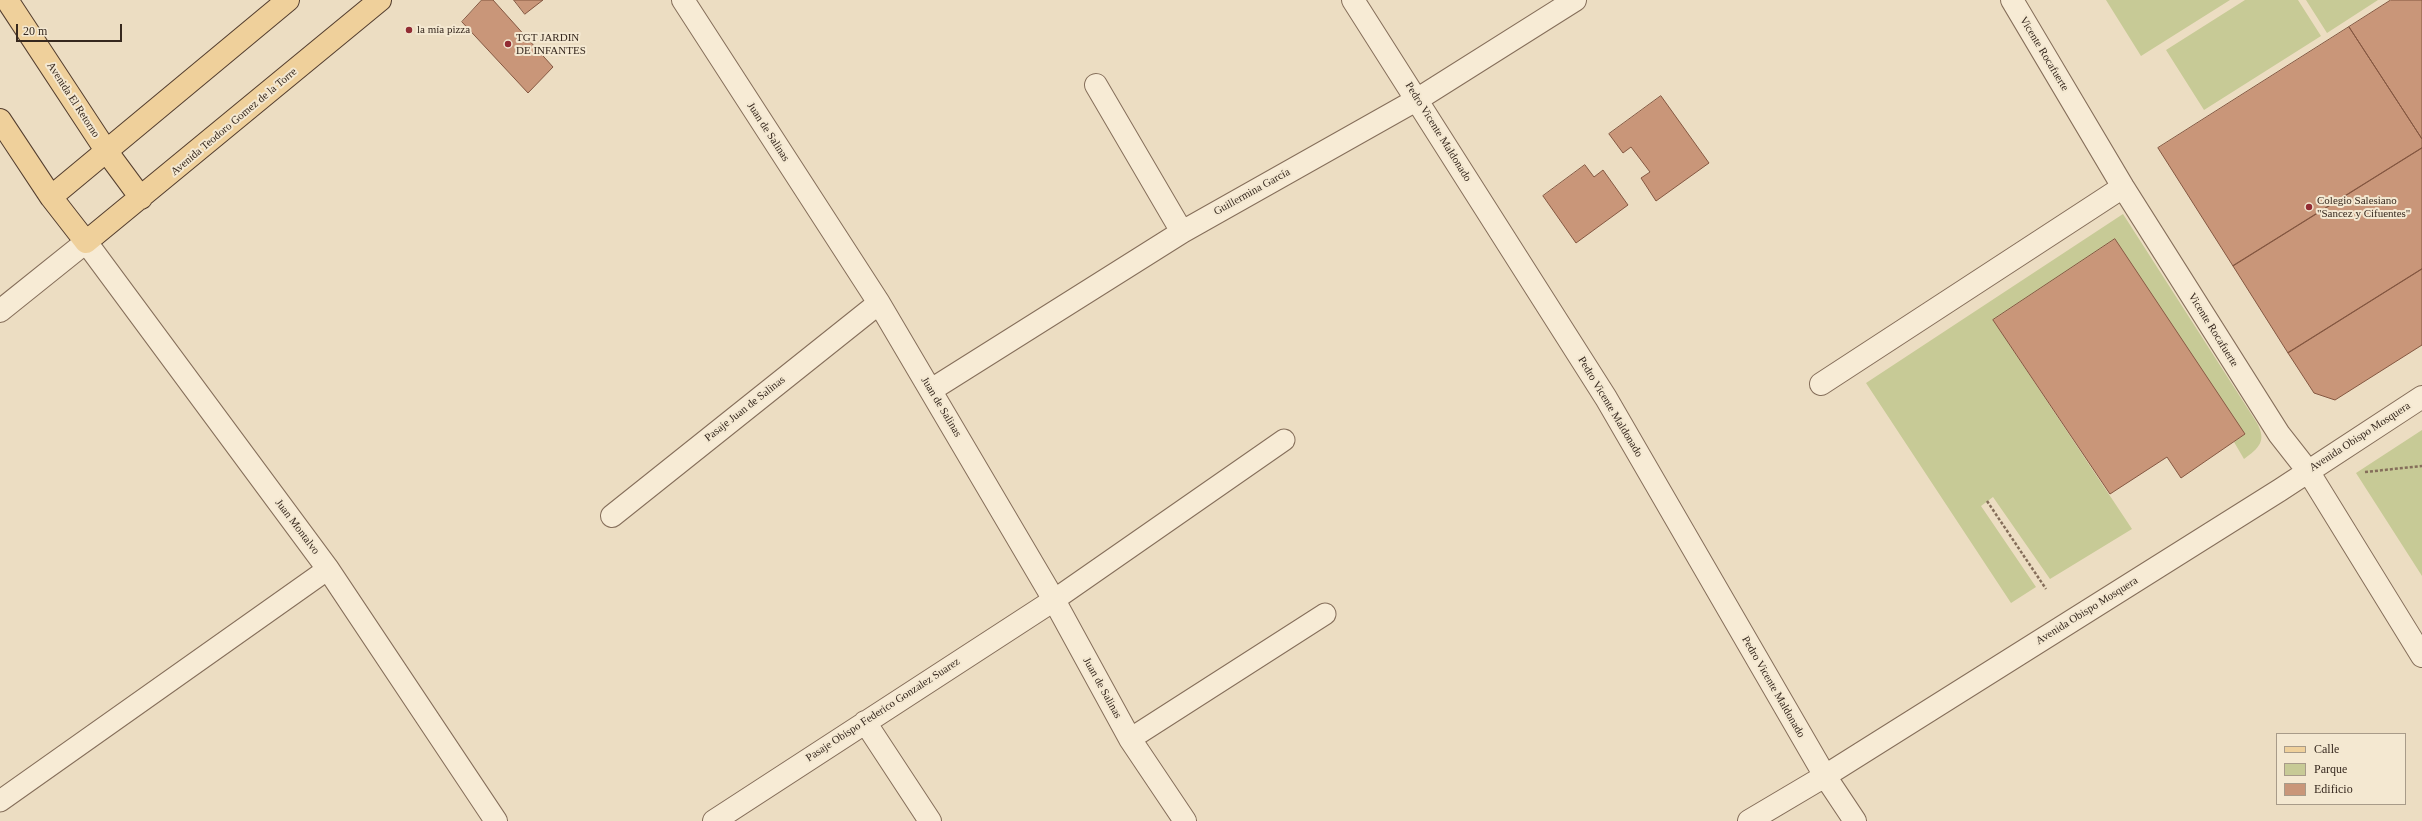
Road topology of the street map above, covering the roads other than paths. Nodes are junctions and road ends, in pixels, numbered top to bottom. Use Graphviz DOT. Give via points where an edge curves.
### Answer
graph roads {
  1 [pos="7,0"];
  2 [pos="288,0"];
  3 [pos="380,0"];
  4 [pos="683,0"];
  5 [pos="1353,0"];
  6 [pos="1575,0"];
  7 [pos="2012,0"];
  8 [pos="1096,85"];
  9 [pos="1418,99"];
  10 [pos="0,120"];
  11 [pos="107,152"];
  12 [pos="2123,186"];
  13 [pos="51,197"];
  14 [pos="141,198"];
  15 [pos="1182,232"];
  16 [pos="86,242"];
  17 [pos="878,303"];
  18 [pos="0,311"];
  19 [pos="1821,384"];
  20 [pos="931,390"];
  21 [pos="2422,397"];
  22 [pos="1284,440"];
  23 [pos="2308,471"];
  24 [pos="612,516"];
  25 [pos="328,569"];
  26 [pos="1054,600"];
  27 [pos="1325,614"];
  28 [pos="2422,656"];
  29 [pos="865,722"];
  30 [pos="1130,739"];
  31 [pos="1825,776"];
  32 [pos="0,801"];
  33 [pos="496,821"];
  34 [pos="714,821"];
  35 [pos="930,821"];
  36 [pos="1185,821"];
  37 [pos="1749,821"];
  38 [pos="1856,821"];
  1 -- 11 [label="main road, Avenida El Retorno"];
  2 -- 11 [label="main road"];
  3 -- 14 [label="main road, Avenida Teodoro Gomez de la Torre"];
  4 -- 17 [label="street, Juan de Salinas"];
  5 -- 9 [label="street, Pedro Vicente Maldonado"];
  6 -- 9 [label="street, Guillermina García"];
  7 -- 12 [label="street, Vicente Rocafuerte"];
  8 -- 15 [label="street"];
  9 -- 15 [label="street, Guillermina García"];
  9 -- 31 [label="street, Pedro Vicente Maldonado" via="1606,398"];
  10 -- 13 [label="main road"];
  11 -- 13 [label="main road"];
  11 -- 14 [label="main road, Avenida El Retorno"];
  12 -- 19 [label="street"];
  12 -- 23 [label="street, Vicente Rocafuerte" via="2279,434"];
  13 -- 16 [label="main road"];
  14 -- 16 [label="main road, Avenida Teodoro Gomez de la Torre"];
  15 -- 20 [label="street, Guillermina García"];
  16 -- 18 [label="street"];
  16 -- 25 [label="street, Juan Montalvo"];
  17 -- 20 [label="street, Juan de Salinas"];
  17 -- 24 [label="street, Pasaje Juan de Salinas"];
  20 -- 26 [label="street, Juan de Salinas"];
  21 -- 23 [label="street, Avenida Obispo Mosquera"];
  22 -- 26 [label="lane"];
  23 -- 28 [label="street, Vicente Rocafuerte"];
  23 -- 31 [label="street, Avenida Obispo Mosquera"];
  25 -- 32 [label="lane"];
  25 -- 33 [label="street, Juan Montalvo"];
  26 -- 29 [label="street, Pasaje Obispo Federico Gonzalez Suarez"];
  26 -- 30 [label="street, Juan de Salinas"];
  27 -- 30 [label="lane"];
  29 -- 34 [label="street, Pasaje Obispo Federico Gonzalez Suarez"];
  29 -- 35 [label="street"];
  30 -- 36 [label="street, Juan de Salinas"];
  31 -- 37 [label="street, Avenida Obispo Mosquera"];
  31 -- 38 [label="street, Pedro Vicente Maldonado"];
}
